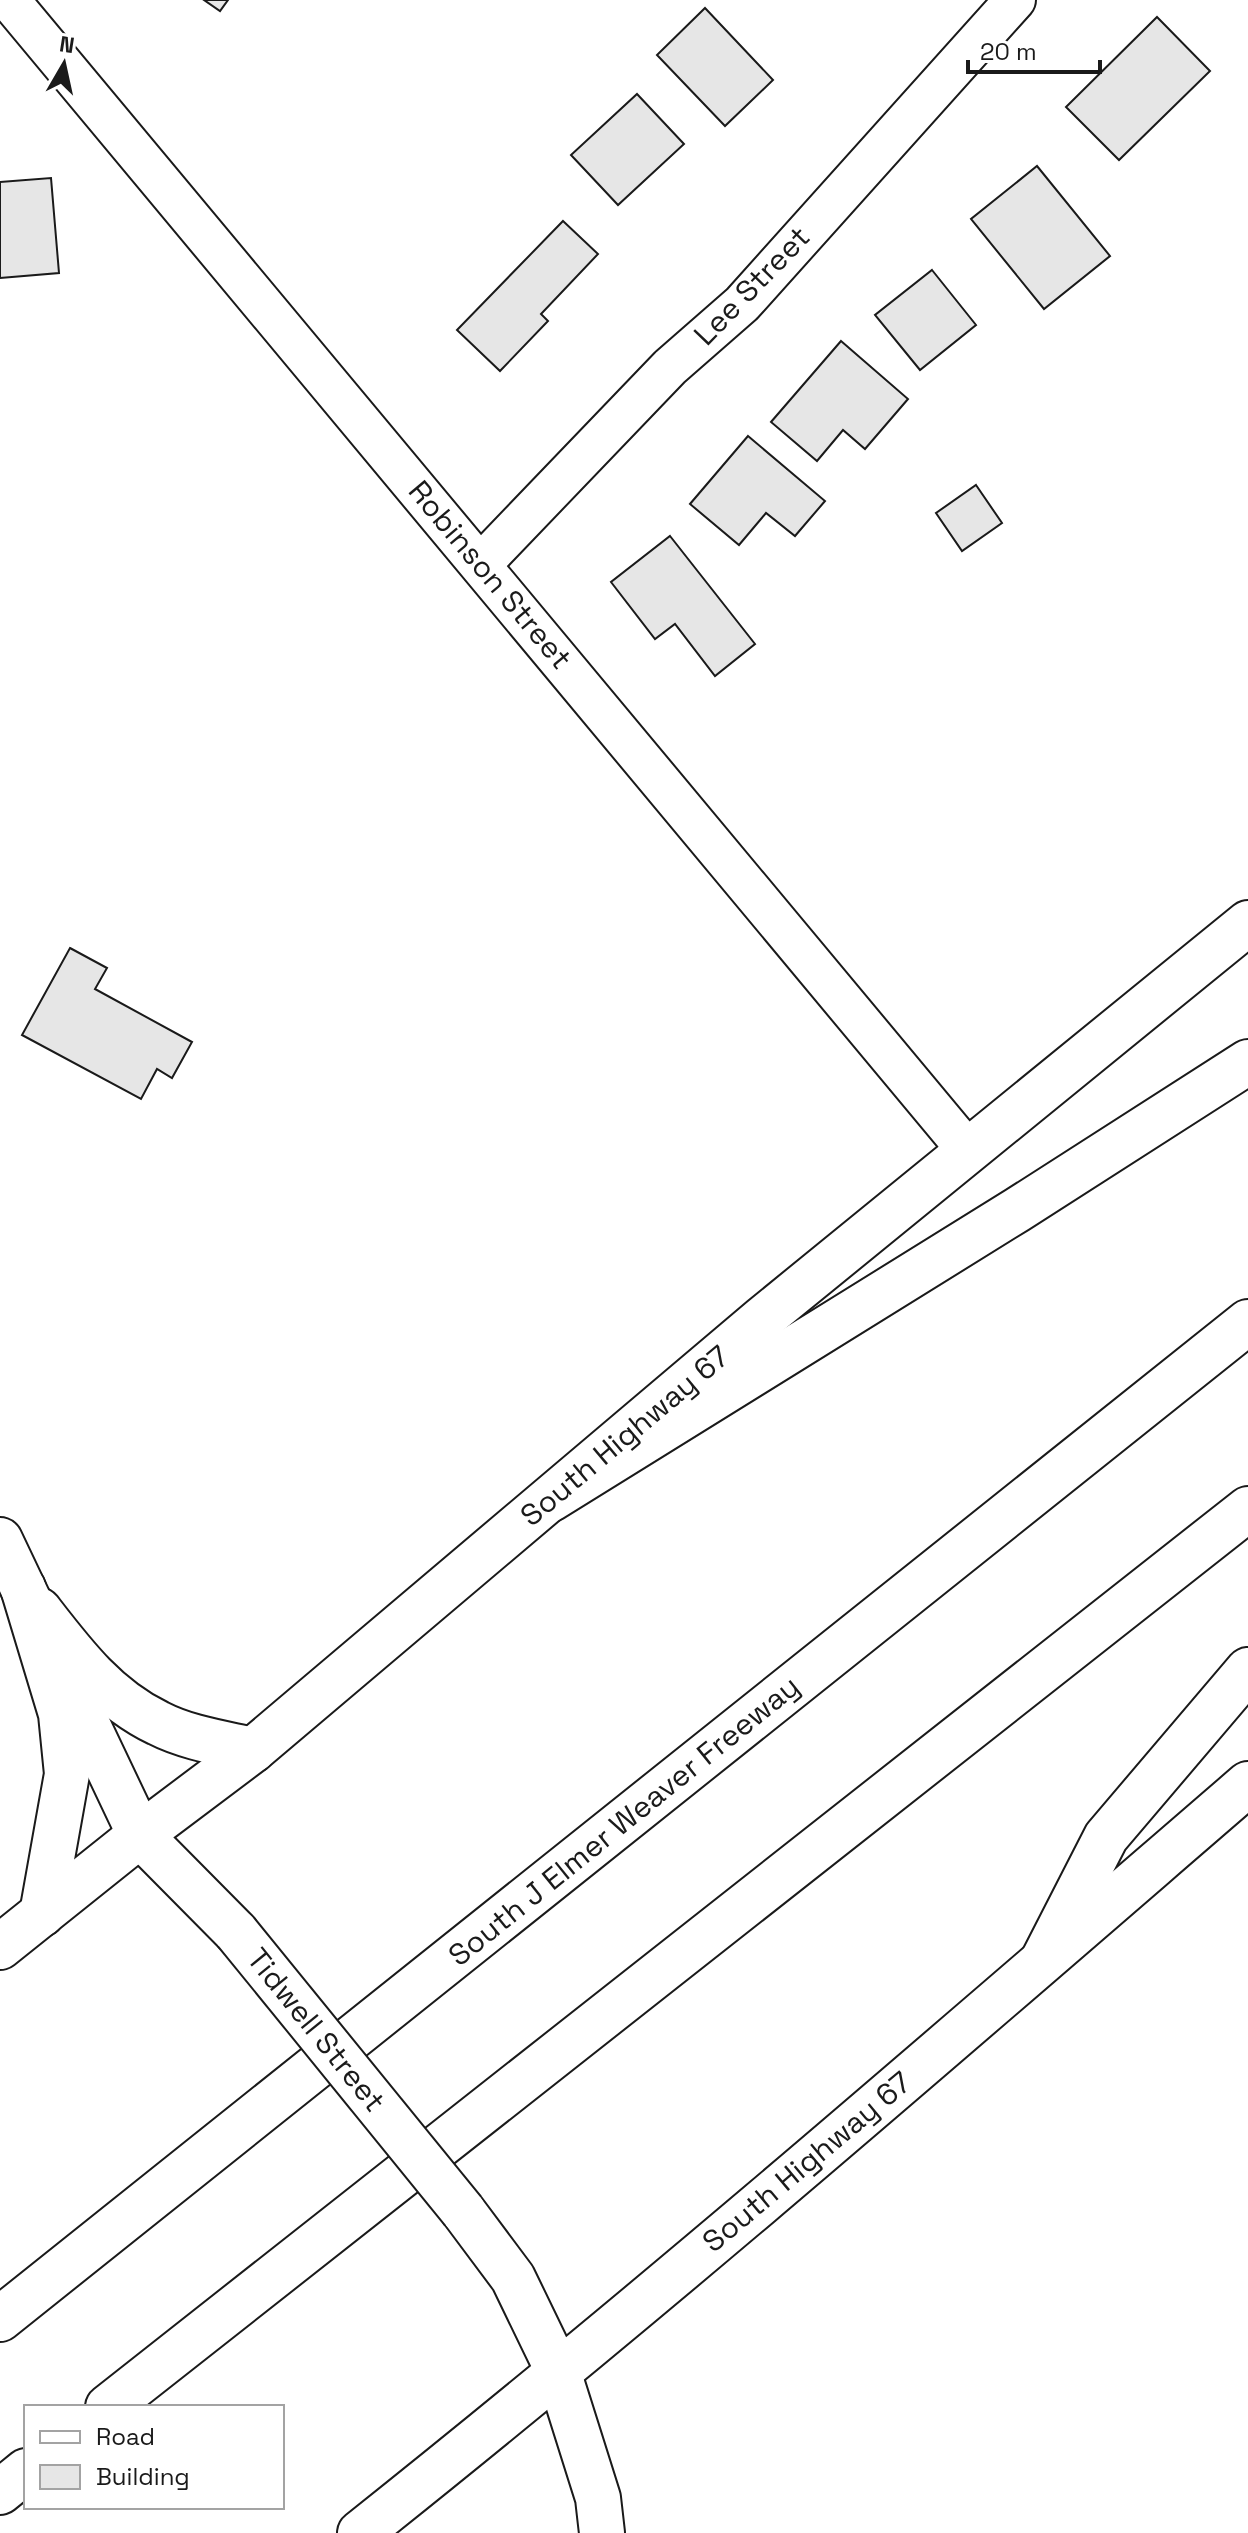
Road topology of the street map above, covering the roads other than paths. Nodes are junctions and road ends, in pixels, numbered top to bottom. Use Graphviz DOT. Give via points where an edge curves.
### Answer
graph roads {
  1 [pos="9,0"];
  2 [pos="1015,0"];
  3 [pos="481,564"];
  4 [pos="1248,923"];
  5 [pos="1248,1062"];
  6 [pos="969,1152"];
  7 [pos="1248,1322"];
  8 [pos="551,1499"];
  9 [pos="1248,1509"];
  10 [pos="0,1540"];
  11 [pos="23,1588"];
  12 [pos="1248,1670"];
  13 [pos="253,1750"];
  14 [pos="1248,1784"];
  15 [pos="140,1835"];
  16 [pos="42,1914"];
  17 [pos="0,1947"];
  18 [pos="1043,1960"];
  19 [pos="0,2319"];
  20 [pos="558,2371"];
  21 [pos="111,2405"];
  22 [pos="24,2473"];
  23 [pos="0,2492"];
  24 [pos="360,2533"];
  25 [pos="602,2533"];
  1 -- 3 [label="street, Robinson Street"];
  2 -- 3 [label="street, Lee Street" via="742,304 670,367"];
  3 -- 6 [label="street, Robinson Street"];
  4 -- 6 [label="main road, South Highway 67"];
  5 -- 8 [label="main road"];
  6 -- 8 [label="main road, South Highway 67"];
  7 -- 19 [label="main road, South J Elmer Weaver Freeway"];
  8 -- 13 [label="main road, South Highway 67"];
  9 -- 21 [label="main road"];
  10 -- 11 [label="main road, Tidwell Street"];
  11 -- 13 [label="main road" via="108,1691 159,1724"];
  11 -- 15 [label="main road, Tidwell Street"];
  11 -- 16 [label="main road" via="61,1714 67,1774"];
  12 -- 18 [label="main road" via="1106,1837"];
  13 -- 15 [label="main road, South Highway 67"];
  14 -- 18 [label="main road, South Highway 67"];
  15 -- 16 [label="main road, South Highway 67"];
  15 -- 20 [label="main road, Tidwell Street, bridge" via="236,1932 463,2211 513,2278"];
  16 -- 17 [label="main road, South Highway 67"];
  18 -- 20 [label="main road, South Highway 67"];
  20 -- 24 [label="main road, South Highway 67"];
  20 -- 25 [label="main road, Tidwell Street" via="598,2498"];
  22 -- 23 [label="main road"];
}
